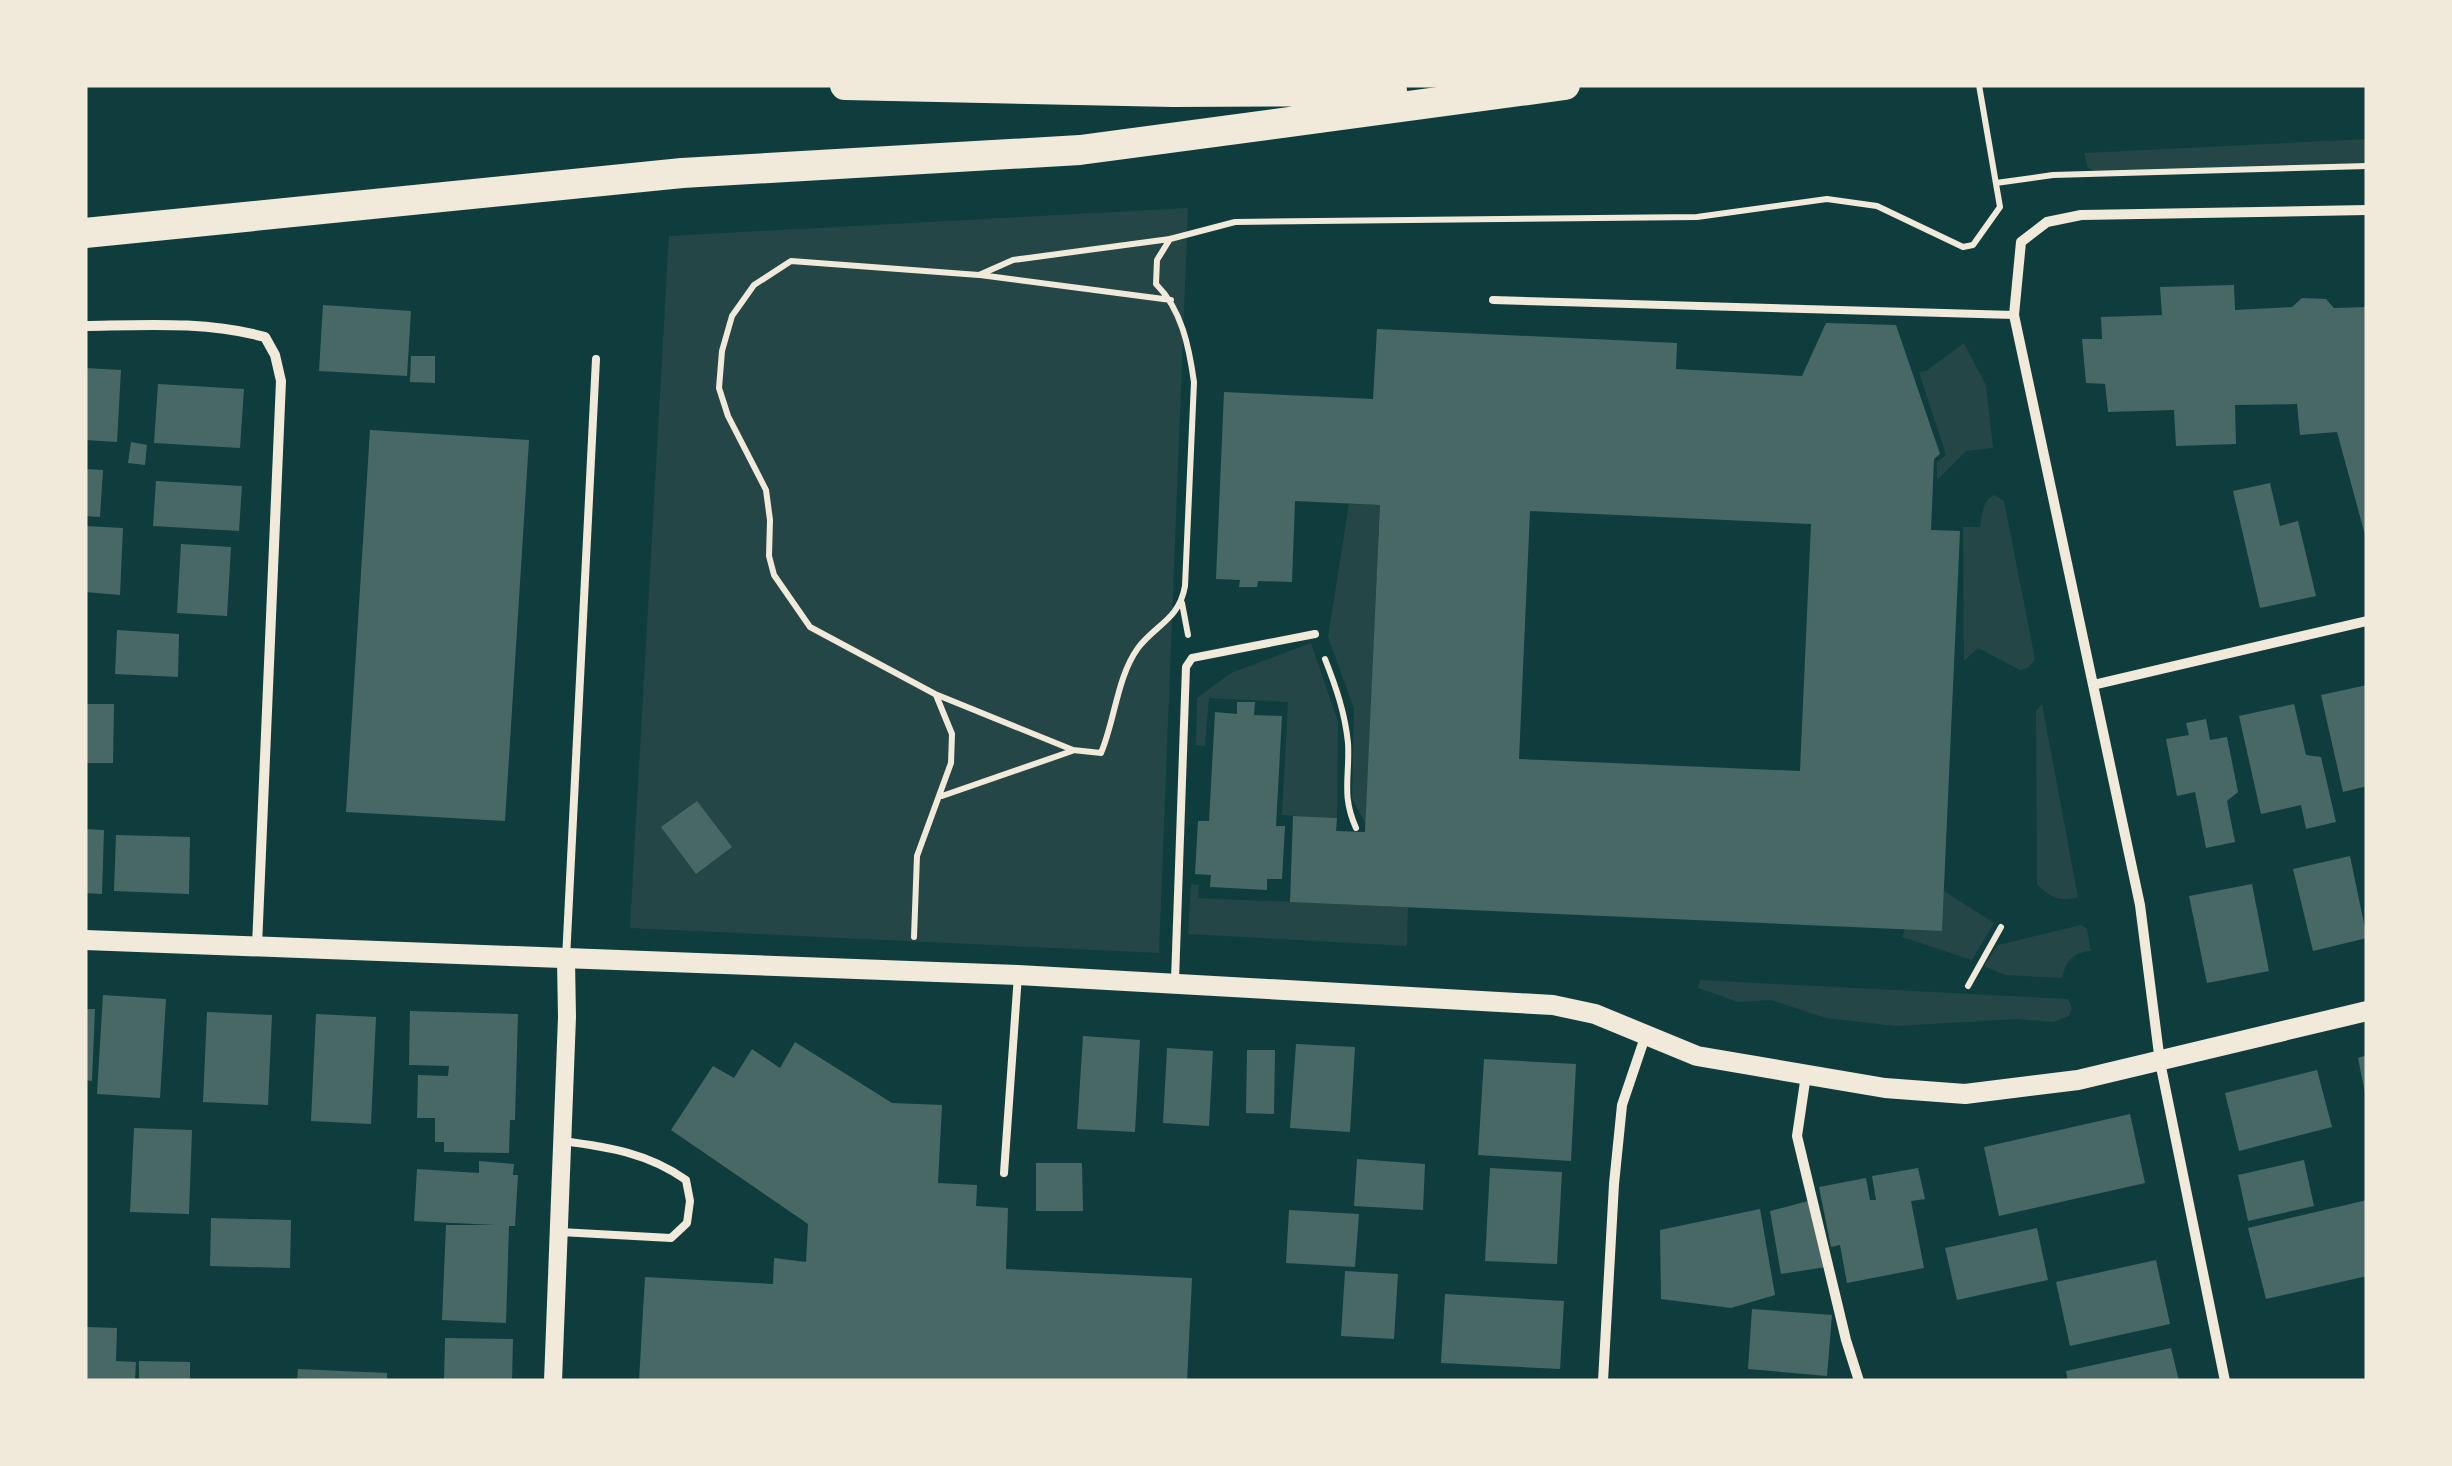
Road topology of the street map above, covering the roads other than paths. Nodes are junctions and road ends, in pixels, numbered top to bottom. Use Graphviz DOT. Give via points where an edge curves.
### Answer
graph roads {
  1 [pos="845,85"];
  2 [pos="1536,85"];
  3 [pos="1565,85"];
  4 [pos="2367,210"];
  5 [pos="85,234"];
  6 [pos="1494,300"];
  7 [pos="2014,315"];
  8 [pos="85,326"];
  9 [pos="596,359"];
  10 [pos="2367,621"];
  11 [pos="1315,634"];
  12 [pos="2093,685"];
  13 [pos="85,940"];
  14 [pos="257,947"];
  15 [pos="566,960"];
  16 [pos="1018,976"];
  17 [pos="1175,985"];
  18 [pos="2367,1012"];
  19 [pos="1646,1037"];
  20 [pos="2160,1062"];
  21 [pos="1806,1076"];
  22 [pos="563,1141"];
  23 [pos="1004,1173"];
  24 [pos="560,1232"];
  25 [pos="553,1381"];
  26 [pos="1603,1381"];
  27 [pos="1859,1381"];
  28 [pos="2224,1381"];
  1 -- 2 [label="highway" via="1256,93"];
  3 -- 5 [label="highway" via="1080,150 682,173"];
  4 -- 7 [label="street" via="2081,215 2047,222 2021,242"];
  6 -- 7 [label="lane"];
  7 -- 12 [label="street"];
  8 -- 14 [label="street" via="240,330 265,337 275,355 281,381"];
  9 -- 15 [label="lane"];
  10 -- 12 [label="street"];
  11 -- 17 [label="lane" via="1192,658 1186,668"];
  12 -- 20 [label="street" via="2140,904"];
  13 -- 14 [label="main road"];
  14 -- 15 [label="main road"];
  15 -- 16 [label="main road"];
  15 -- 22 [label="street"];
  16 -- 17 [label="main road"];
  16 -- 23 [label="lane"];
  17 -- 19 [label="main road" via="1553,1005"];
  18 -- 20 [label="main road"];
  19 -- 21 [label="main road" via="1698,1056"];
  19 -- 26 [label="street" via="1622,1105"];
  20 -- 21 [label="main road" via="1966,1094"];
  20 -- 28 [label="street"];
  21 -- 27 [label="street" via="1797,1136"];
  22 -- 24 [label="street"];
  22 -- 24 [label="lane" via="619,1148 665,1165 686,1180 690,1201 688,1223 671,1238"];
  24 -- 25 [label="street"];
}
